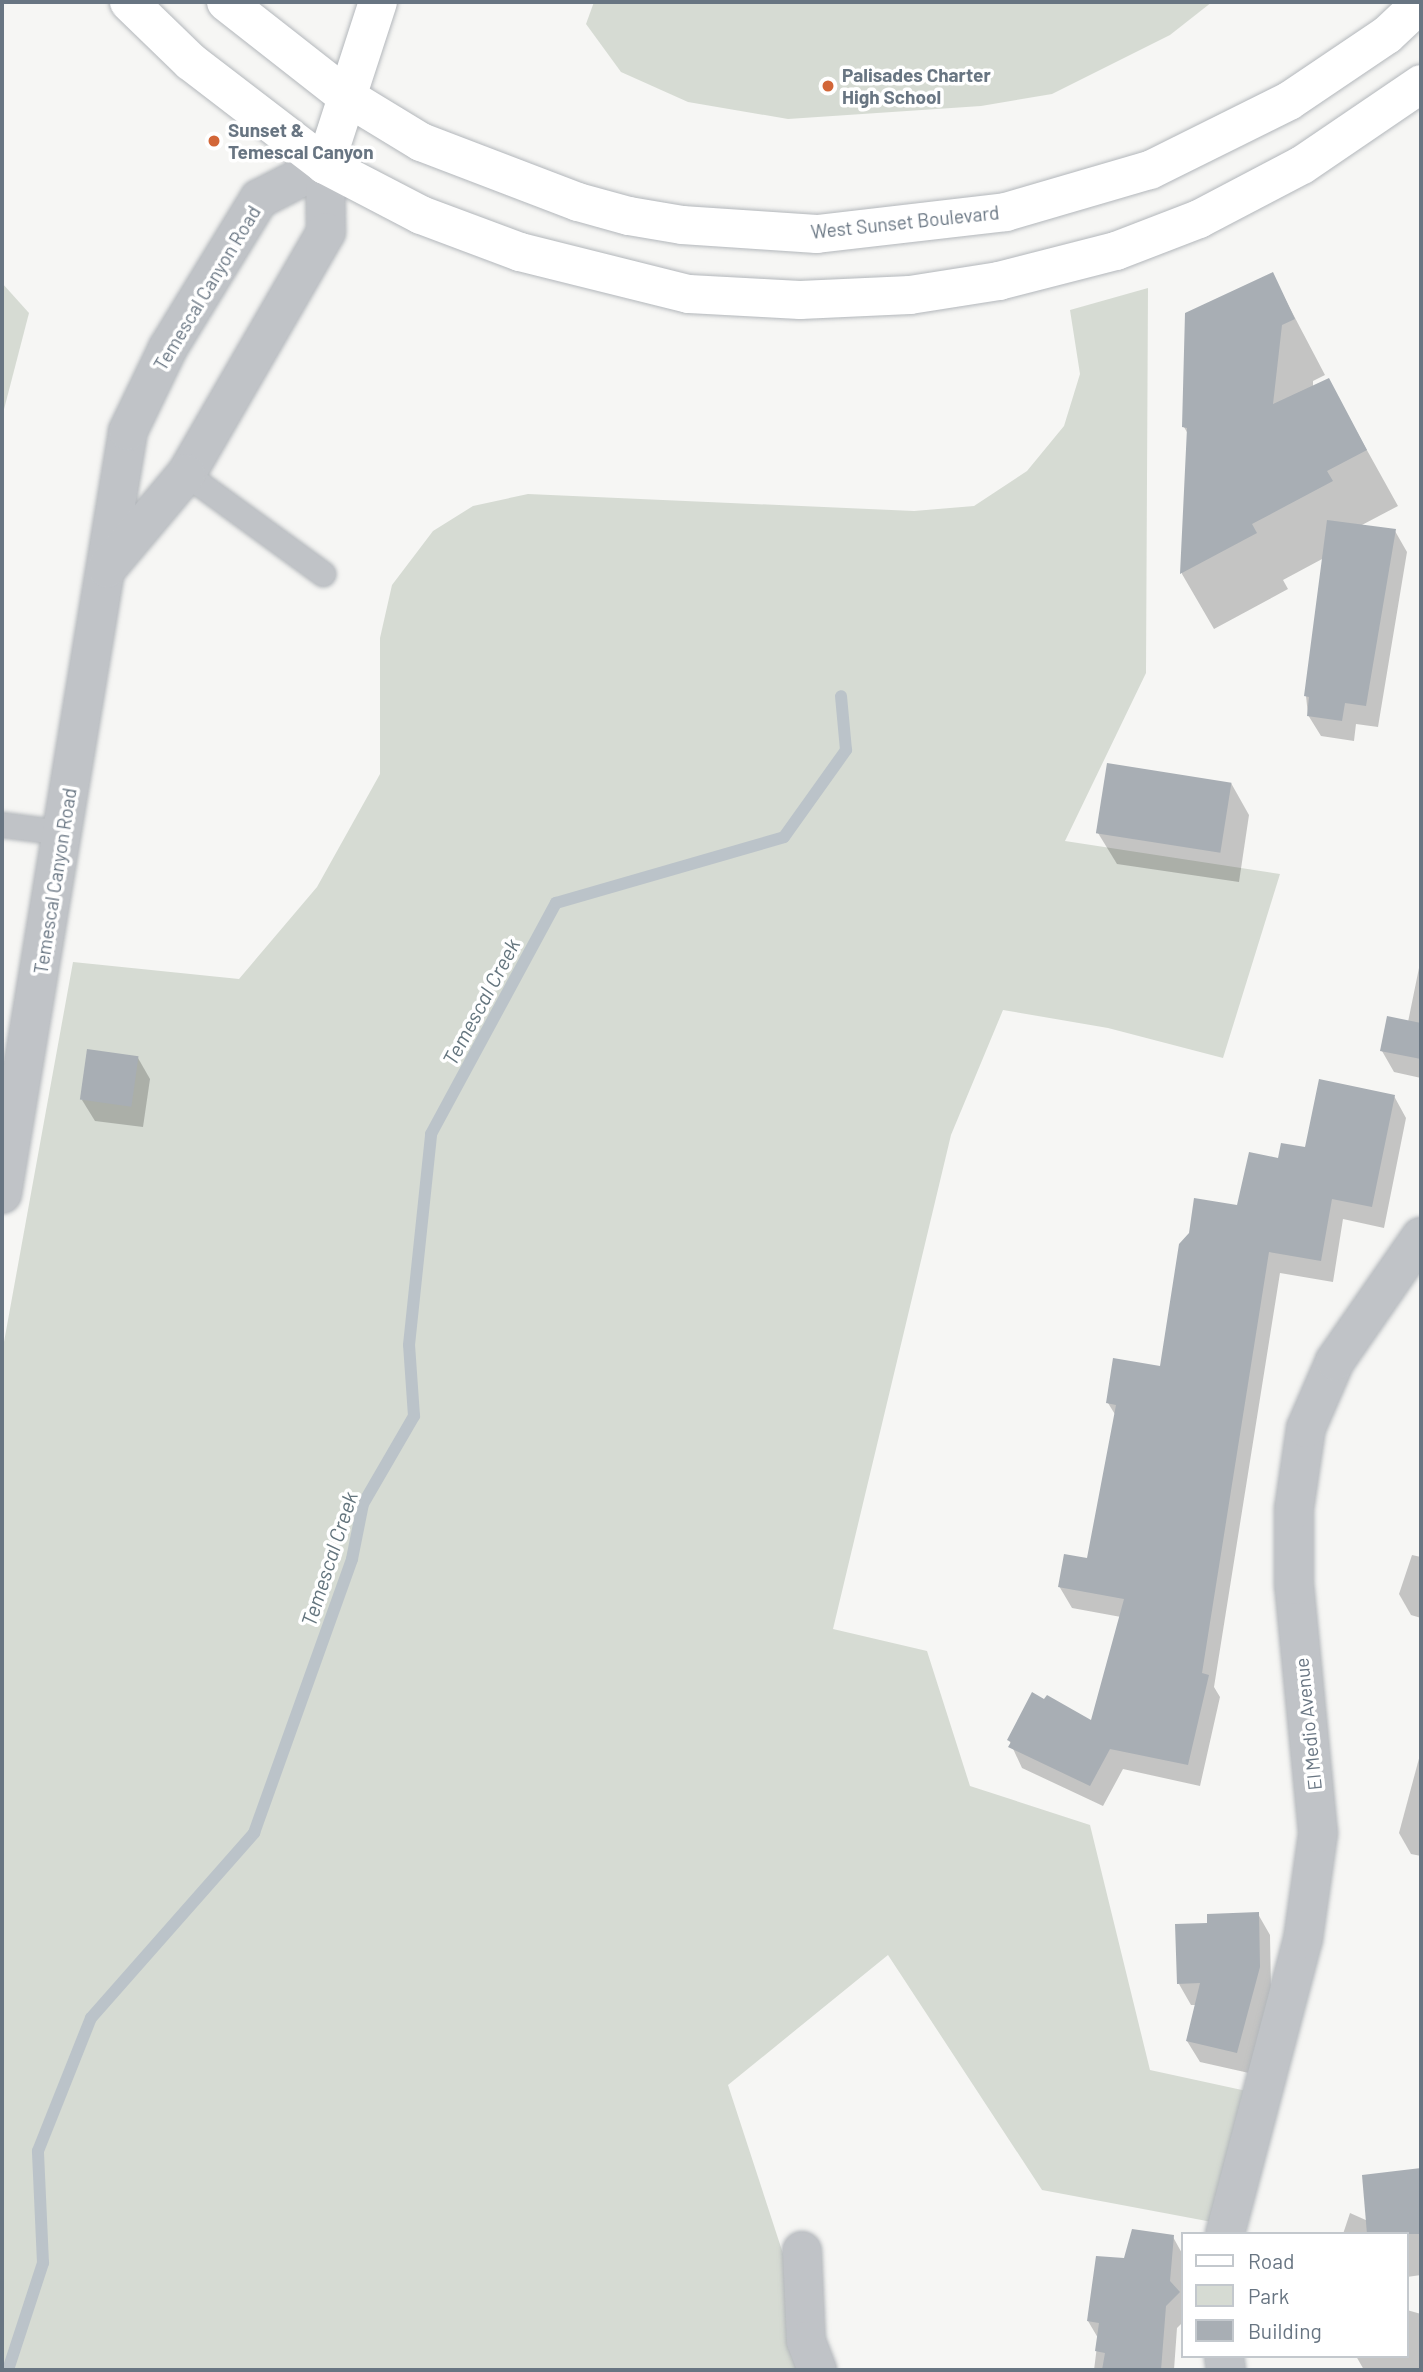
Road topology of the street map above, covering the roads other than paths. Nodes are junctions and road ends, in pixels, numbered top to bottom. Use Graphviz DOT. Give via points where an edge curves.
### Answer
graph roads {
  1 [pos="129,2"];
  2 [pos="226,2"];
  3 [pos="378,2"];
  4 [pos="1421,3"];
  5 [pos="1421,84"];
  6 [pos="347,97"];
  7 [pos="325,165"];
  8 [pos="186,474"];
  9 [pos="107,568"];
  10 [pos="323,574"];
  11 [pos="2,825"];
  12 [pos="63,832"];
  13 [pos="2,1194"];
  14 [pos="1421,1237"];
  15 [pos="1226,2232"];
  16 [pos="802,2251"];
  17 [pos="817,2370"];
  1 -- 7 [label="main road" via="191,62"];
  2 -- 6 [label="main road, West Sunset Boulevard"];
  3 -- 6 [label="main road"];
  4 -- 6 [label="main road, West Sunset Boulevard" via="1387,35 1289,101 1150,170 1006,212 817,234 682,225 578,202 421,142"];
  5 -- 7 [label="main road" via="1302,165 1199,219 1116,251 999,282 910,295 800,300 689,294 595,274 421,215"];
  6 -- 7 [label="main road"];
  7 -- 8 [label="street" via="326,232"];
  7 -- 9 [label="street, Temescal Canyon Road" via="259,199 168,348 128,431"];
  8 -- 9 [label="street"];
  8 -- 10 [label="lane"];
  9 -- 12 [label="street, Temescal Canyon Road"];
  11 -- 12 [label="lane"];
  12 -- 13 [label="street, Temescal Canyon Road"];
  14 -- 15 [label="street, El Medio Avenue" via="1335,1361 1306,1428 1294,1509 1294,1585 1318,1833 1303,1940 1275,2061"];
  16 -- 17 [label="street" via="806,2341"];
}
